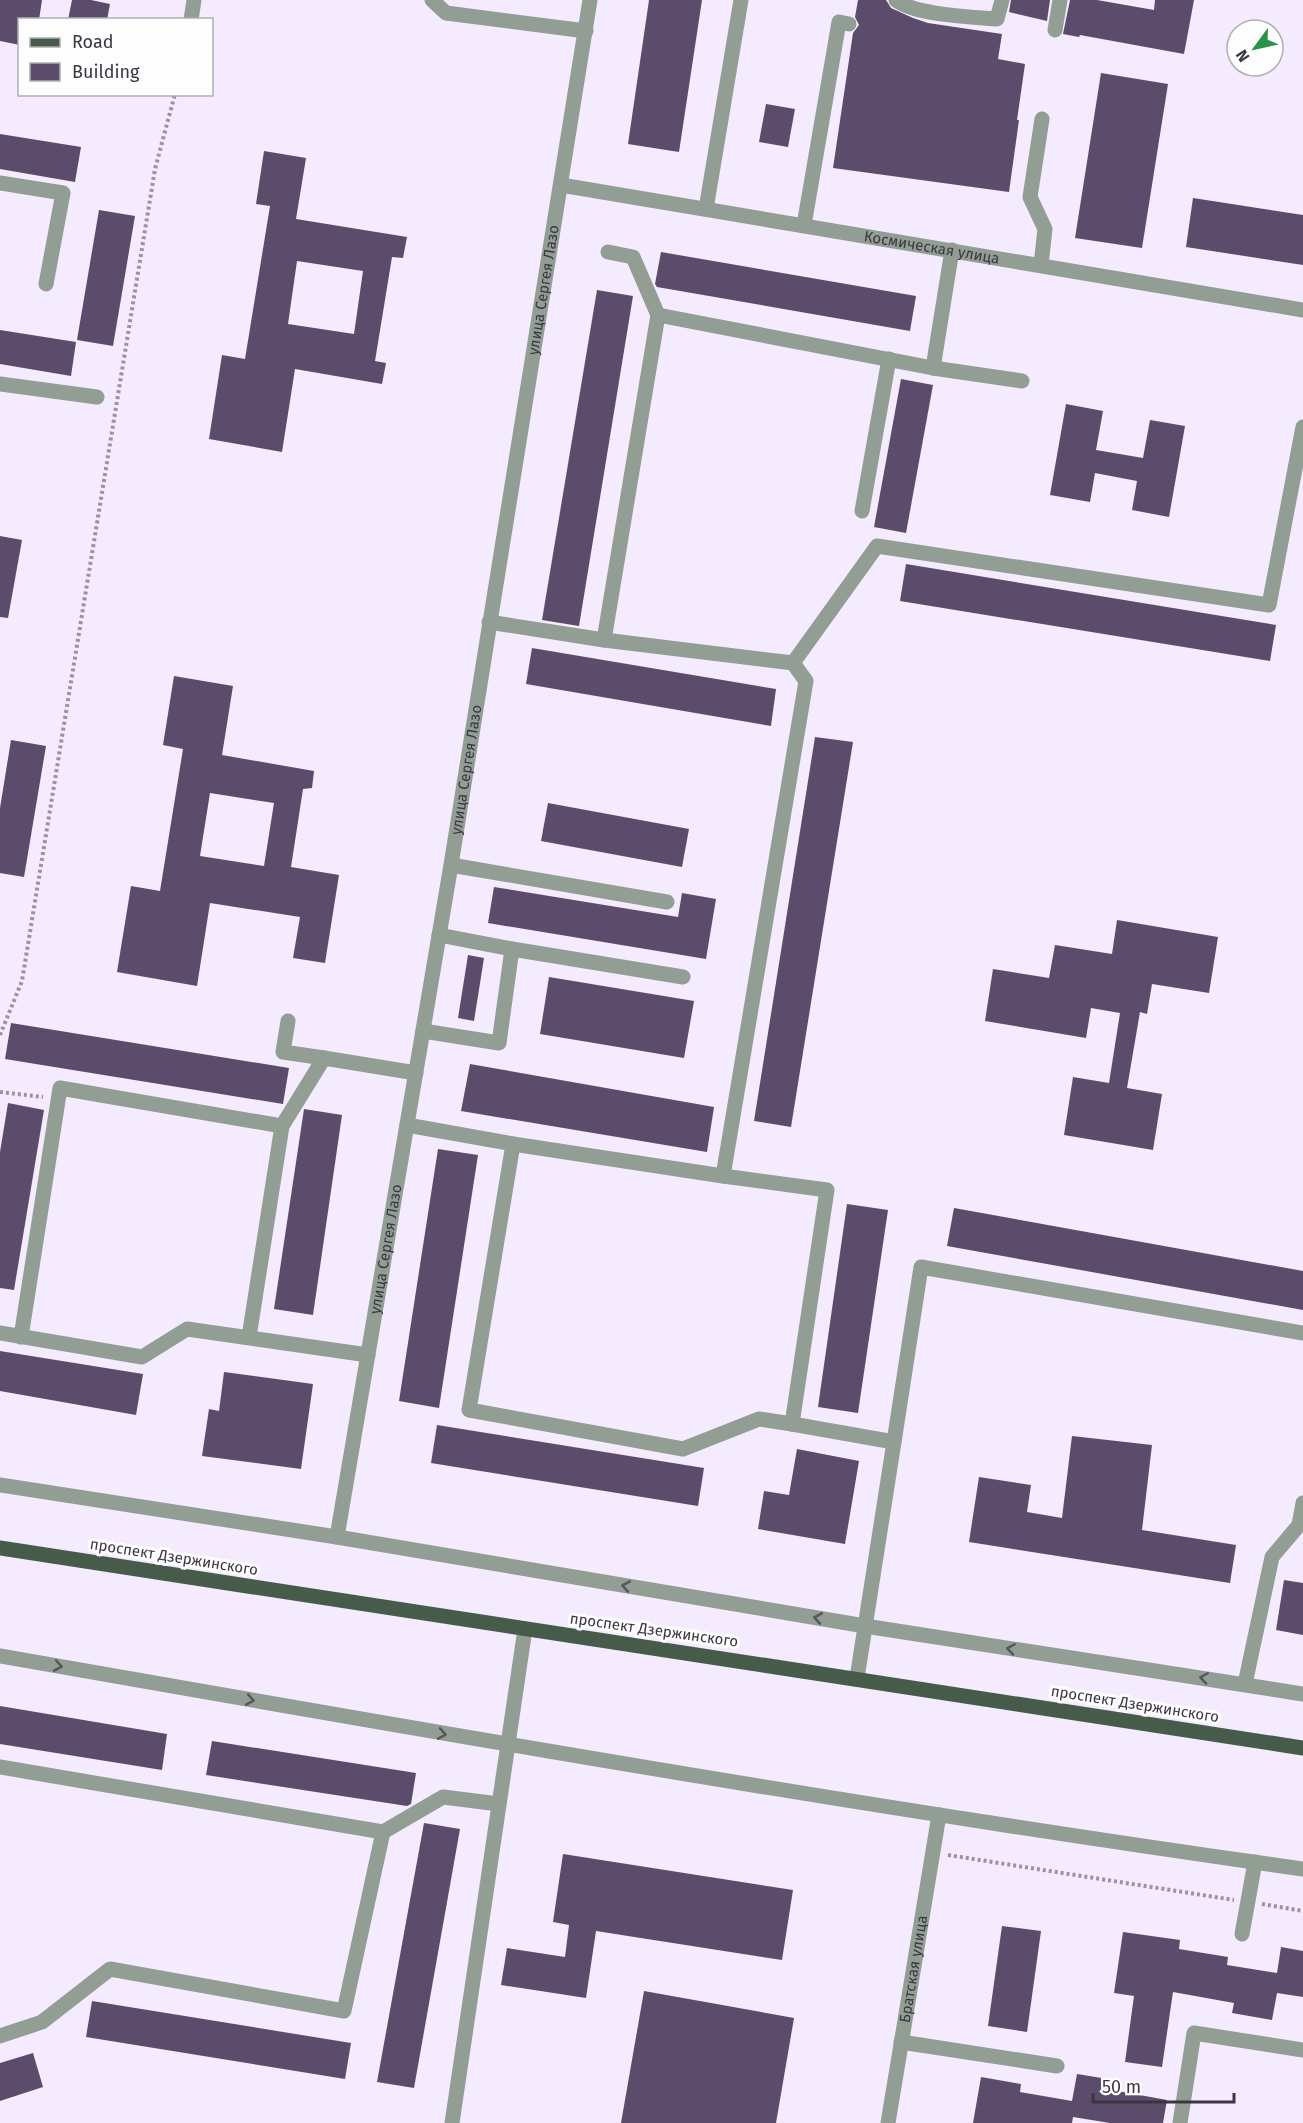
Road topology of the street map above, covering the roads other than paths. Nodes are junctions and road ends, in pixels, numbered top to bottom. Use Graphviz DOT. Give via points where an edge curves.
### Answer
graph roads {
  1 [pos="194,0"];
  2 [pos="432,0"];
  3 [pos="590,0"];
  4 [pos="741,0"];
  5 [pos="896,0"];
  6 [pos="1002,0"];
  7 [pos="1060,0"];
  8 [pos="945,7"];
  9 [pos="191,18"];
  10 [pos="849,24"];
  11 [pos="1055,30"];
  12 [pos="586,31"];
  13 [pos="1042,119"];
  14 [pos="0,183"];
  15 [pos="561,185"];
  16 [pos="706,209"];
  17 [pos="804,225"];
  18 [pos="952,250"];
  19 [pos="608,252"];
  20 [pos="1041,265"];
  21 [pos="46,284"];
  22 [pos="1303,310"];
  23 [pos="658,315"];
  24 [pos="889,359"];
  25 [pos="933,368"];
  26 [pos="1022,381"];
  27 [pos="0,384"];
  28 [pos="97,397"];
  29 [pos="1303,427"];
  30 [pos="862,511"];
  31 [pos="489,622"];
  32 [pos="604,640"];
  33 [pos="793,663"];
  34 [pos="451,866"];
  35 [pos="667,902"];
  36 [pos="439,935"];
  37 [pos="512,949"];
  38 [pos="683,977"];
  39 [pos="288,1021"];
  40 [pos="423,1031"];
  41 [pos="324,1058"];
  42 [pos="416,1073"];
  43 [pos="407,1125"];
  44 [pos="282,1126"];
  45 [pos="513,1144"];
  46 [pos="723,1176"];
  47 [pos="0,1333"];
  48 [pos="1303,1333"];
  49 [pos="21,1337"];
  50 [pos="249,1337"];
  51 [pos="368,1355"];
  52 [pos="792,1424"];
  53 [pos="894,1442"];
  54 [pos="0,1485"];
  55 [pos="1303,1503"];
  56 [pos="337,1537"];
  57 [pos="0,1548"];
  58 [pos="865,1626"];
  59 [pos="525,1629"];
  60 [pos="0,1656"];
  61 [pos="857,1678"];
  62 [pos="1245,1684"];
  63 [pos="1303,1694"];
  64 [pos="508,1745"];
  65 [pos="1303,1748"];
  66 [pos="0,1767"];
  67 [pos="499,1804"];
  68 [pos="939,1815"];
  69 [pos="383,1832"];
  70 [pos="1255,1862"];
  71 [pos="1303,1869"];
  72 [pos="1242,1934"];
  73 [pos="0,2036"];
  74 [pos="901,2042"];
  75 [pos="1303,2050"];
  76 [pos="1057,2066"];
  77 [pos="452,2123"];
  78 [pos="888,2123"];
  79 [pos="1180,2123"];
  1 -- 9 [label="street"];
  2 -- 12 [label="street" via="446,13"];
  3 -- 12 [label="street, улица Сергея Лазо"];
  4 -- 16 [label="street"];
  5 -- 8 [label="street" via="912,7"];
  6 -- 8 [label="street" via="997,19"];
  7 -- 11 [label="street"];
  10 -- 17 [label="street" via="839,22"];
  12 -- 15 [label="street, улица Сергея Лазо"];
  13 -- 20 [label="street" via="1030,197 1045,229"];
  14 -- 21 [label="street" via="63,193"];
  15 -- 16 [label="street, Космическая улица"];
  15 -- 31 [label="street, улица Сергея Лазо"];
  16 -- 17 [label="street, Космическая улица"];
  17 -- 18 [label="street, Космическая улица"];
  18 -- 20 [label="street, Космическая улица"];
  18 -- 25 [label="street"];
  19 -- 23 [label="street" via="633,257"];
  20 -- 22 [label="street, Космическая улица"];
  23 -- 24 [label="street"];
  23 -- 32 [label="street"];
  24 -- 25 [label="street"];
  24 -- 30 [label="street"];
  25 -- 26 [label="street"];
  27 -- 28 [label="street"];
  29 -- 33 [label="street" via="1269,605 877,546"];
  31 -- 32 [label="street"];
  31 -- 34 [label="street, улица Сергея Лазо"];
  32 -- 33 [label="street"];
  33 -- 46 [label="street" via="806,681"];
  34 -- 35 [label="street"];
  34 -- 36 [label="street, улица Сергея Лазо"];
  36 -- 37 [label="street"];
  36 -- 40 [label="street, улица Сергея Лазо"];
  37 -- 38 [label="street"];
  37 -- 40 [label="street" via="499,1043"];
  39 -- 41 [label="street" via="283,1052"];
  40 -- 42 [label="street, улица Сергея Лазо"];
  41 -- 42 [label="street"];
  41 -- 44 [label="street"];
  42 -- 43 [label="street, улица Сергея Лазо"];
  43 -- 45 [label="street"];
  43 -- 51 [label="street, улица Сергея Лазо"];
  44 -- 49 [label="street" via="60,1088"];
  44 -- 50 [label="street"];
  45 -- 46 [label="street"];
  45 -- 52 [label="street" via="469,1410 683,1449 759,1419"];
  46 -- 52 [label="street" via="827,1190"];
  47 -- 49 [label="street"];
  48 -- 53 [label="street" via="921,1267"];
  49 -- 50 [label="street" via="142,1357 187,1329"];
  50 -- 51 [label="street"];
  51 -- 56 [label="street, улица Сергея Лазо"];
  52 -- 53 [label="street"];
  53 -- 58 [label="street"];
  54 -- 56 [label="street"];
  55 -- 62 [label="street" via="1299,1525 1272,1557"];
  58 -- 56 [label="street, one-way"];
  57 -- 59 [label="main road, проспект Дзержинского"];
  58 -- 61 [label="street"];
  62 -- 58 [label="street, one-way"];
  59 -- 61 [label="main road, проспект Дзержинского"];
  59 -- 64 [label="street"];
  60 -- 64 [label="street, one-way"];
  61 -- 65 [label="main road, проспект Дзержинского"];
  62 -- 63 [label="street"];
  64 -- 67 [label="street"];
  64 -- 68 [label="street"];
  66 -- 69 [label="street"];
  67 -- 69 [label="street" via="443,1797"];
  67 -- 77 [label="street"];
  68 -- 70 [label="street"];
  68 -- 74 [label="street, Братская улица"];
  69 -- 73 [label="street" via="344,2011 110,1969 42,2022"];
  70 -- 71 [label="street"];
  70 -- 72 [label="street"];
  74 -- 76 [label="street"];
  74 -- 78 [label="street, Братская улица"];
  75 -- 79 [label="street" via="1194,2033"];
}
